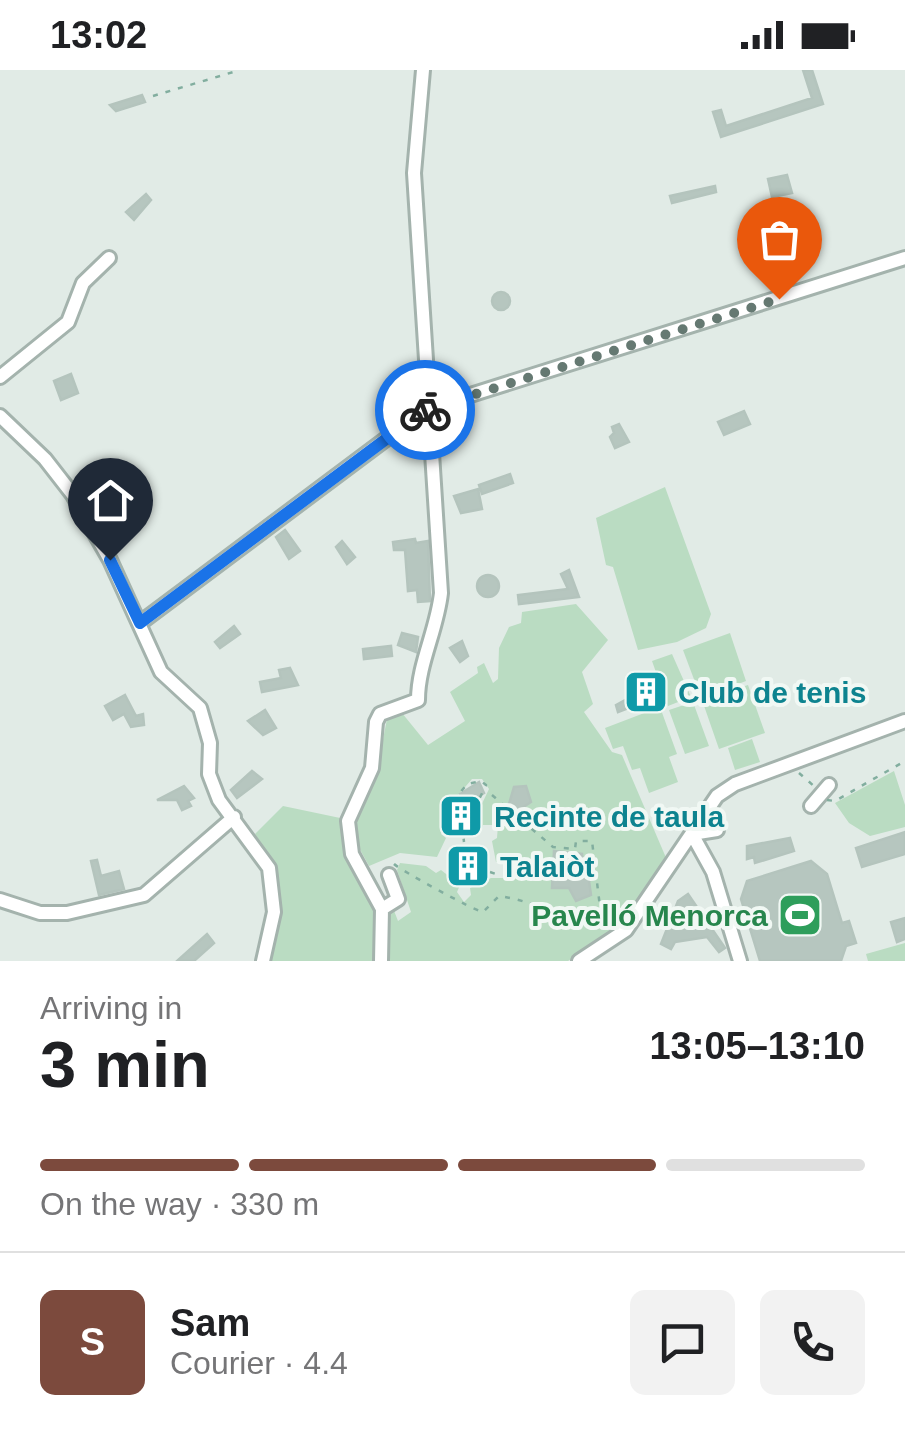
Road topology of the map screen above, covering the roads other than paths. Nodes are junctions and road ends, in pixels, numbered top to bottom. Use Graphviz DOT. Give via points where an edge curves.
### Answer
graph roads {
  1 [pos="423,70"];
  2 [pos="109,258"];
  3 [pos="905,258"];
  4 [pos="0,377"];
  5 [pos="426,409"];
  6 [pos="0,416"];
  7 [pos="140,623"];
  8 [pos="905,720"];
  9 [pos="234,817"];
  10 [pos="717,830"];
  11 [pos="692,834"];
  12 [pos="392,869"];
  13 [pos="0,900"];
  14 [pos="382,909"];
  15 [pos="263,961"];
  16 [pos="381,961"];
  17 [pos="578,961"];
  18 [pos="740,961"];
  1 -- 5 [label="street" via="414,173"];
  2 -- 4 [label="street" via="83,282 68,322"];
  3 -- 5 [label="street"];
  5 -- 7 [label="street"];
  5 -- 14 [label="street" via="438,627 418,680 418,700 380,714 376,722 372,768 348,821 352,854"];
  6 -- 7 [label="street" via="73,495"];
  7 -- 9 [label="street" via="161,672 200,708 210,743 209,774"];
  8 -- 11 [label="street" via="734,784 709,799"];
  9 -- 13 [label="street" via="144,894 68,913 40,913"];
  9 -- 15 [label="street" via="269,868 274,912"];
  10 -- 11 [label="street"];
  11 -- 17 [label="street" via="626,930"];
  11 -- 18 [label="street" via="714,872"];
  12 -- 14 [label="street" via="398,899"];
  14 -- 16 [label="street"];
}
